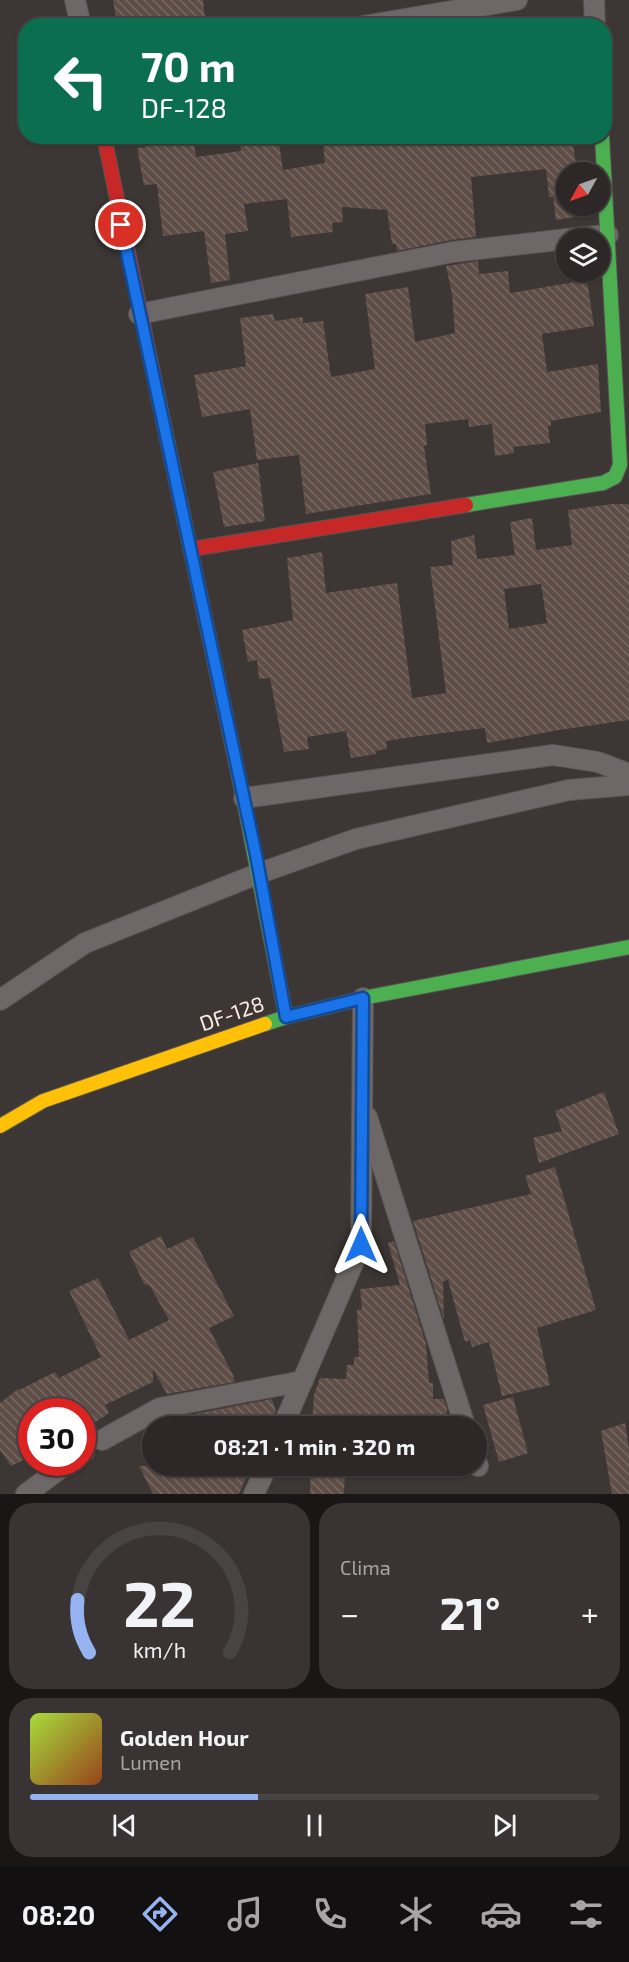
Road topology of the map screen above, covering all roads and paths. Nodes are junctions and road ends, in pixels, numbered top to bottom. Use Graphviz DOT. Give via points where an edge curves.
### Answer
graph roads {
  1 [pos="75,0"];
  2 [pos="517,0"];
  3 [pos="594,0"];
  4 [pos="79,18"];
  5 [pos="410,18"];
  6 [pos="595,18"];
  7 [pos="106,144"];
  8 [pos="602,144"];
  9 [pos="608,228"];
  10 [pos="556,240"];
  11 [pos="610,273"];
  12 [pos="139,314"];
  13 [pos="192,549"];
  14 [pos="629,774"];
  15 [pos="629,785"];
  16 [pos="244,798"];
  17 [pos="260,873"];
  18 [pos="629,947"];
  19 [pos="363,998"];
  20 [pos="0,1000"];
  21 [pos="286,1017"];
  22 [pos="361,1099"];
  23 [pos="0,1126"];
  24 [pos="303,1381"];
  25 [pos="288,1416"];
  26 [pos="462,1416"];
  27 [pos="102,1440"];
  28 [pos="51,1476"];
  29 [pos="262,1476"];
  30 [pos="26,1494"];
  31 [pos="254,1494"];
  1 -- 4 [label="street"];
  2 -- 5 [label="street"];
  3 -- 6 [label="street"];
  7 -- 12 [label="street"];
  8 -- 9 [label="street"];
  10 -- 12 [label="street" via="453,252"];
  11 -- 13 [label="street" via="620,465 615,477 603,483"];
  12 -- 13 [label="street"];
  13 -- 16 [label="street"];
  14 -- 16 [label="street" via="598,762 553,755"];
  15 -- 17 [label="street" via="569,790 356,839"];
  16 -- 17 [label="street"];
  17 -- 20 [label="street" via="85,943"];
  17 -- 21 [label="street"];
  18 -- 19 [label="street, DF-128 / DF-128"];
  19 -- 21 [label="street, DF-128 / DF-128"];
  19 -- 22 [label="street"];
  21 -- 23 [label="street, DF-128 / DF-128" via="43,1101"];
  22 -- 24 [label="street" via="361,1245"];
  22 -- 26 [label="street"];
  24 -- 25 [label="street"];
  24 -- 27 [label="street" via="160,1408"];
  28 -- 30 [label="street"];
  29 -- 31 [label="street"];
}
